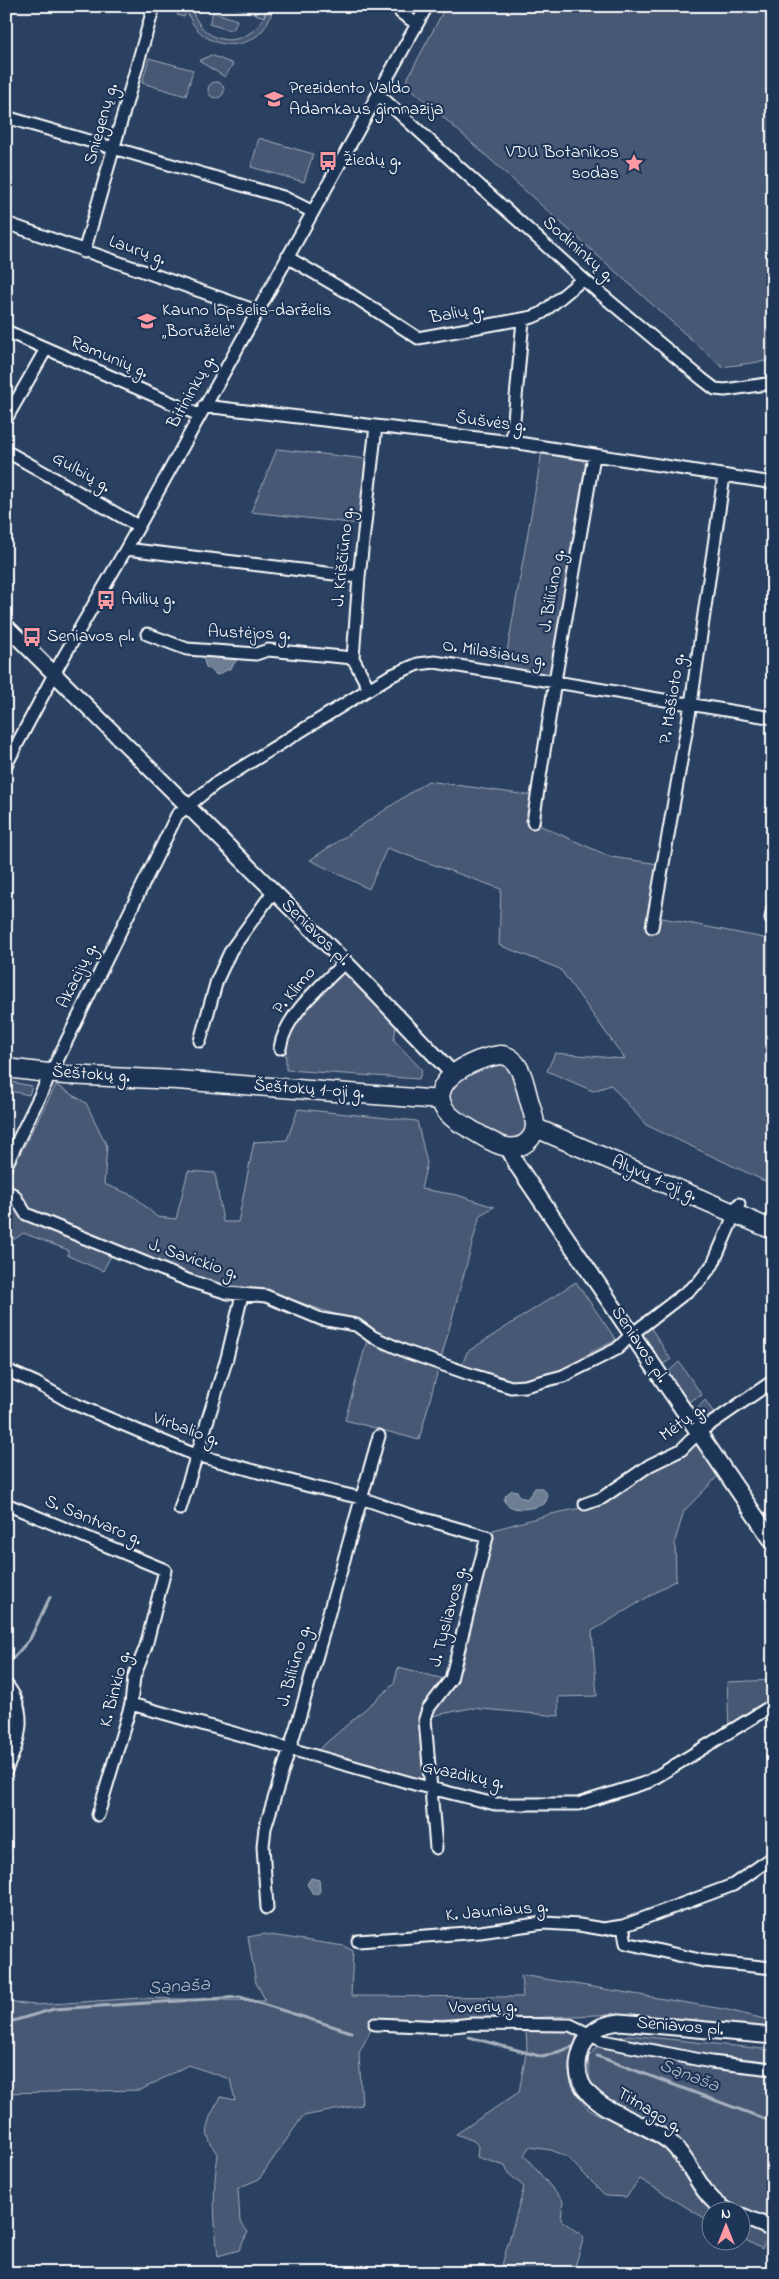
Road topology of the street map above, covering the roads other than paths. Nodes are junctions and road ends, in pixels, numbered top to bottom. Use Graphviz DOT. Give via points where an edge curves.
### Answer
graph roads {
  1 [pos="154,6"];
  2 [pos="400,6"];
  3 [pos="427,6"];
  4 [pos="417,24"];
  5 [pos="378,94"];
  6 [pos="6,117"];
  7 [pos="112,148"];
  8 [pos="313,212"];
  9 [pos="6,223"];
  10 [pos="84,252"];
  11 [pos="287,256"];
  12 [pos="583,279"];
  13 [pos="257,312"];
  14 [pos="523,320"];
  15 [pos="6,331"];
  16 [pos="46,349"];
  17 [pos="773,383"];
  18 [pos="201,411"];
  19 [pos="6,419"];
  20 [pos="376,426"];
  21 [pos="512,442"];
  22 [pos="6,450"];
  23 [pos="594,456"];
  24 [pos="724,476"];
  25 [pos="773,483"];
  26 [pos="138,526"];
  27 [pos="126,549"];
  28 [pos="359,577"];
  29 [pos="6,626"];
  30 [pos="147,634"];
  31 [pos="353,658"];
  32 [pos="55,672"];
  33 [pos="555,681"];
  34 [pos="369,689"];
  35 [pos="691,704"];
  36 [pos="773,718"];
  37 [pos="6,765"];
  38 [pos="187,805"];
  39 [pos="534,822"];
  40 [pos="273,892"];
  41 [pos="652,927"];
  42 [pos="344,962"];
  43 [pos="200,1040"];
  44 [pos="280,1048"];
  45 [pos="6,1068"];
  46 [pos="51,1073"];
  47 [pos="452,1073"];
  48 [pos="177,1080"];
  49 [pos="441,1100"];
  50 [pos="536,1128"];
  51 [pos="508,1147"];
  52 [pos="6,1165"];
  53 [pos="6,1191"];
  54 [pos="737,1209"];
  55 [pos="773,1230"];
  56 [pos="242,1295"];
  57 [pos="632,1334"];
  58 [pos="6,1370"];
  59 [pos="773,1381"];
  60 [pos="699,1432"];
  61 [pos="379,1436"];
  62 [pos="198,1455"];
  63 [pos="361,1498"];
  64 [pos="6,1504"];
  65 [pos="585,1504"];
  66 [pos="180,1510"];
  67 [pos="771,1538"];
  68 [pos="165,1570"];
  69 [pos="6,1684"];
  70 [pos="131,1704"];
  71 [pos="773,1705"];
  72 [pos="290,1748"];
  73 [pos="6,1770"];
  74 [pos="429,1786"];
  75 [pos="98,1815"];
  76 [pos="436,1848"];
  77 [pos="773,1857"];
  78 [pos="267,1908"];
  79 [pos="623,1926"];
  80 [pos="358,1941"];
  81 [pos="773,1968"];
  82 [pos="375,2024"];
  83 [pos="590,2034"];
  84 [pos="773,2036"];
  85 [pos="773,2069"];
  86 [pos="717,2202"];
  87 [pos="752,2220"];
  88 [pos="773,2229"];
  1 -- 7 [label="street, Sniegenų g."];
  2 -- 4 [label="street" via="401,13"];
  3 -- 4 [label="street, Bitininkų g."];
  4 -- 5 [label="street, Bitininkų g."];
  5 -- 8 [label="street, Bitininkų g."];
  5 -- 12 [label="street, Sodininkų g."];
  6 -- 7 [label="street"];
  7 -- 8 [label="street" via="283,197"];
  7 -- 10 [label="street, Sniegenų g."];
  8 -- 11 [label="street, Bitininkų g."];
  9 -- 10 [label="street, Laurų g."];
  10 -- 13 [label="street, Laurų g."];
  11 -- 13 [label="street, Bitininkų g."];
  11 -- 14 [label="street, Balių g." via="418,338"];
  12 -- 14 [label="street, Balių g." via="542,313"];
  12 -- 17 [label="street, Sodininkų g." via="715,389"];
  13 -- 18 [label="street, Bitininkų g."];
  14 -- 21 [label="street"];
  15 -- 16 [label="street, Ramunių g."];
  16 -- 18 [label="street, Ramunių g."];
  16 -- 19 [label="street"];
  18 -- 20 [label="street, Šušvės g."];
  18 -- 26 [label="street, Bitininkų g."];
  20 -- 21 [label="street, Šušvės g."];
  20 -- 28 [label="street, J. Kriščiūno g."];
  21 -- 23 [label="street, Šušvės g."];
  22 -- 26 [label="street, Gulbių g."];
  23 -- 24 [label="street, Šušvės g."];
  23 -- 33 [label="street, J. Biliūno g."];
  24 -- 25 [label="street, Šušvės g."];
  24 -- 35 [label="street, P. Mašioto g."];
  26 -- 27 [label="street, Bitininkų g."];
  27 -- 28 [label="street"];
  27 -- 32 [label="street, Bitininkų g."];
  28 -- 31 [label="street, J. Kriščiūno g."];
  29 -- 32 [label="street, Seniavos pl."];
  30 -- 31 [label="street, Austėjos g." via="186,649 256,654 268,650"];
  31 -- 34 [label="street"];
  32 -- 37 [label="street, Bitininkų g."];
  32 -- 38 [label="street, Seniavos pl."];
  33 -- 34 [label="street, O. Milašiaus g." via="434,662 411,667"];
  33 -- 35 [label="street, O. Milašiaus g."];
  33 -- 39 [label="street, J. Biliūno g."];
  34 -- 38 [label="street, O. Milašiaus g." via="215,784"];
  35 -- 36 [label="street, O. Milašiaus g."];
  35 -- 41 [label="street, P. Mašioto g."];
  38 -- 40 [label="street, Seniavos pl."];
  38 -- 46 [label="street, Akacijų g." via="175,818"];
  40 -- 42 [label="street, Seniavos pl."];
  40 -- 43 [label="street" via="230,950 217,980"];
  42 -- 44 [label="street, P. Klimo" via="285,1029"];
  42 -- 47 [label="street, Seniavos pl."];
  45 -- 46 [label="main road, Šeštokų g."];
  46 -- 48 [label="main road, Šeštokų g."];
  46 -- 52 [label="street, Akacijų g."];
  47 -- 49 [label="main road" via="441,1089"];
  47 -- 50 [label="main road" via="495,1056 511,1058 521,1073"];
  48 -- 49 [label="main road, Šeštokų 1-oji g."];
  49 -- 51 [label="main road" via="454,1119"];
  50 -- 51 [label="main road" via="524,1145"];
  50 -- 54 [label="main road, Alyvų 1-oji g."];
  51 -- 57 [label="main road, Seniavos pl."];
  53 -- 56 [label="street, J. Savickio g." via="14,1195 26,1214 190,1281"];
  54 -- 55 [label="main road, Alyvų 1-oji g."];
  54 -- 57 [label="street, J. Savickio g." via="713,1264 698,1282"];
  56 -- 57 [label="street, J. Savickio g." via="266,1296 321,1319 356,1325 373,1337 408,1352 501,1385 525,1386 564,1376 617,1349"];
  56 -- 62 [label="street"];
  57 -- 60 [label="main road, Seniavos pl."];
  58 -- 62 [label="street, Virbalio g." via="70,1402"];
  59 -- 60 [label="street, Mėtų g."];
  60 -- 65 [label="street, Mėtų g." via="681,1450 650,1465 602,1498"];
  60 -- 67 [label="main road, Seniavos pl."];
  61 -- 63 [label="street, J. Biliūno g."];
  62 -- 63 [label="street, Virbalio g."];
  62 -- 66 [label="street"];
  63 -- 72 [label="street, J. Biliūno g."];
  63 -- 74 [label="street, J. Tysliavos g." via="487,1537 451,1679 428,1709 425,1720"];
  64 -- 68 [label="street, S. Santvaro g."];
  68 -- 70 [label="street, K. Binkio g." via="146,1646 134,1677"];
  69 -- 73 [label="street" via="20,1710 21,1728"];
  70 -- 72 [label="street, Gvazdikų g."];
  70 -- 75 [label="street, K. Binkio g."];
  71 -- 74 [label="street, Gvazdikų g." via="648,1782 588,1803 495,1804"];
  72 -- 74 [label="street, Gvazdikų g."];
  72 -- 78 [label="street, J. Biliūno g." via="264,1836"];
  74 -- 76 [label="street, J. Tysliavos g."];
  77 -- 79 [label="street, K. Jauniaus g." via="733,1885"];
  79 -- 80 [label="street, K. Jauniaus g." via="603,1930 544,1923 480,1932"];
  79 -- 81 [label="street" via="626,1943 704,1961"];
  82 -- 83 [label="street, Voverių g." via="444,2027 472,2024 570,2025"];
  83 -- 84 [label="main road, Seniavos pl." via="604,2024 620,2022"];
  83 -- 85 [label="street, Voverių g." via="603,2041 697,2060"];
  83 -- 86 [label="main road, Titnago g." via="578,2059 585,2091 592,2099 671,2143 707,2194"];
  87 -- 88 [label="main road"];
}
